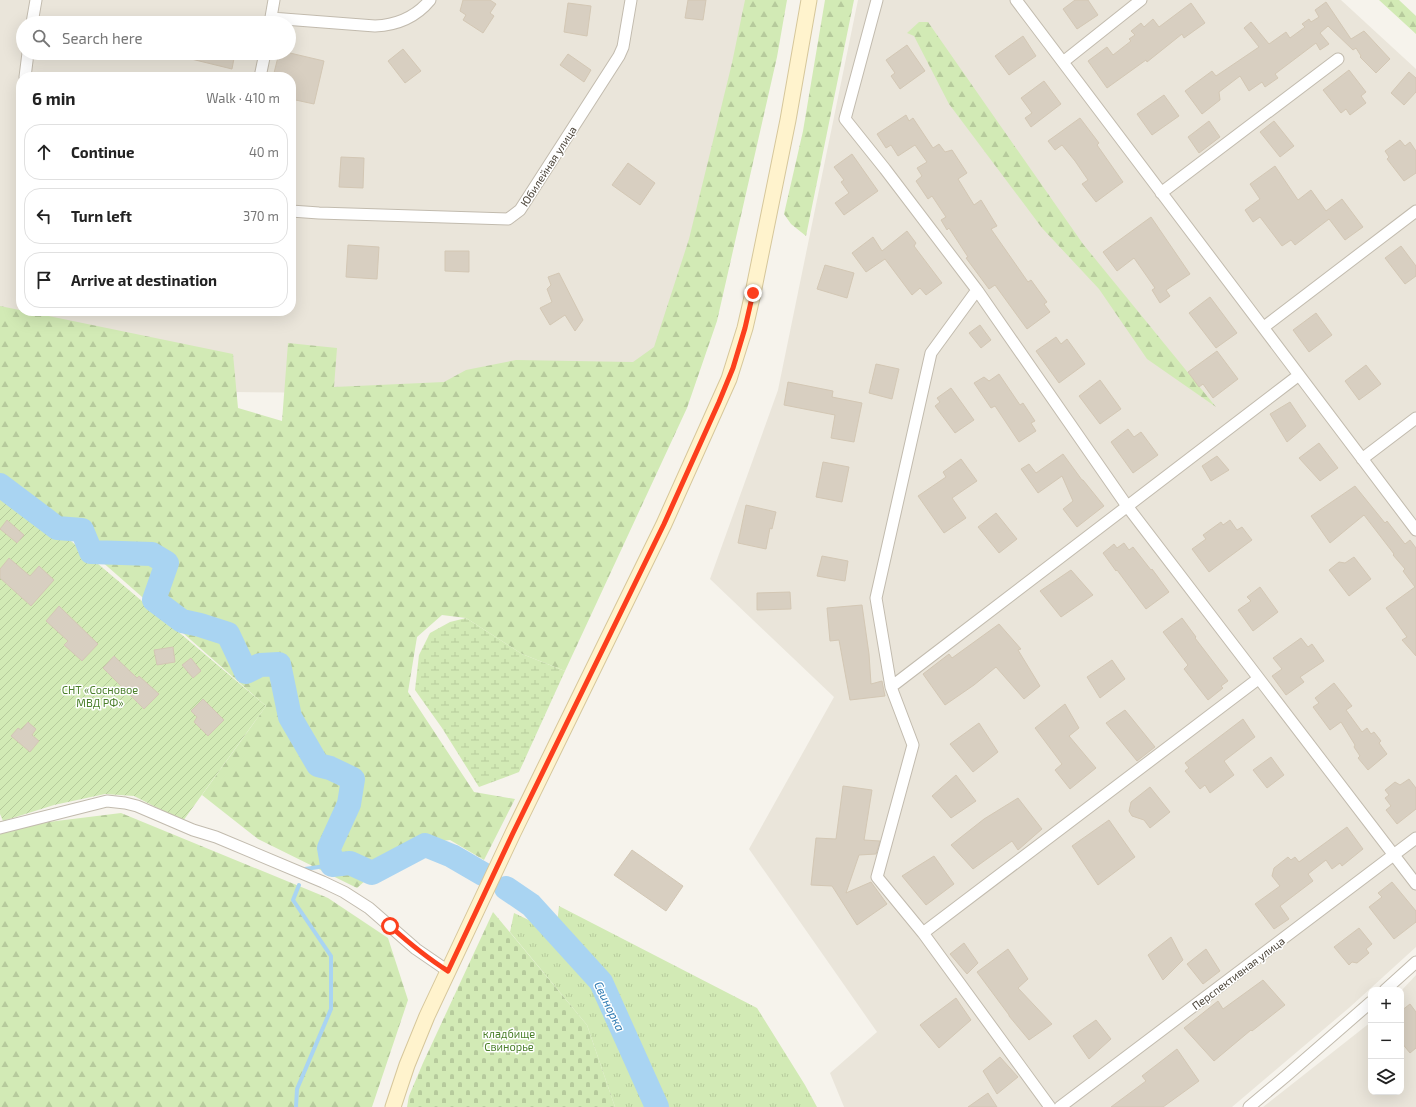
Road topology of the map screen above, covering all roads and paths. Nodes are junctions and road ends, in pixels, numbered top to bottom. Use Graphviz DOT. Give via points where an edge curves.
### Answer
graph roads {
  1 [pos="36,0"];
  2 [pos="274,0"];
  3 [pos="430,0"];
  4 [pos="631,0"];
  5 [pos="809,0"];
  6 [pos="877,0"];
  7 [pos="1016,0"];
  8 [pos="1141,0"];
  9 [pos="33,16"];
  10 [pos="271,16"];
  11 [pos="296,22"];
  12 [pos="1338,59"];
  13 [pos="27,60"];
  14 [pos="263,60"];
  15 [pos="1062,62"];
  16 [pos="26,72"];
  17 [pos="261,72"];
  18 [pos="1161,193"];
  19 [pos="296,211"];
  20 [pos="1416,211"];
  21 [pos="977,290"];
  22 [pos="1264,327"];
  23 [pos="1299,375"];
  24 [pos="1416,418"];
  25 [pos="1362,459"];
  26 [pos="1127,506"];
  27 [pos="1416,530"];
  28 [pos="1258,679"];
  29 [pos="891,687"];
  30 [pos="0,828"];
  31 [pos="1416,838"];
  32 [pos="1394,855"];
  33 [pos="1416,884"];
  34 [pos="923,933"];
  35 [pos="1416,962"];
  36 [pos="448,971"];
  37 [pos="1388,987"];
  38 [pos="1368,1005"];
  39 [pos="393,1107"];
  40 [pos="1050,1107"];
  41 [pos="1060,1107"];
  42 [pos="1249,1107"];
  1 -- 9 [label="street"];
  2 -- 10 [label="street"];
  3 -- 11 [label="street" via="416,13 389,25"];
  4 -- 19 [label="street, Юбилейная улица" via="623,47 619,56 520,210 508,219"];
  5 -- 36 [label="main road" via="753,293 729,379 664,524"];
  6 -- 21 [label="street" via="845,119"];
  7 -- 15 [label="street"];
  8 -- 15 [label="street"];
  12 -- 18 [label="street"];
  13 -- 16 [label="street"];
  14 -- 17 [label="street"];
  15 -- 18 [label="street"];
  18 -- 22 [label="street"];
  20 -- 22 [label="street"];
  21 -- 26 [label="street"];
  21 -- 29 [label="street" via="931,353 890,532 876,598"];
  22 -- 23 [label="street"];
  23 -- 25 [label="street"];
  23 -- 26 [label="street"];
  24 -- 25 [label="street"];
  25 -- 27 [label="street"];
  26 -- 28 [label="street"];
  26 -- 29 [label="street"];
  28 -- 32 [label="street"];
  28 -- 34 [label="street"];
  29 -- 34 [label="street" via="913,745 877,877"];
  30 -- 36 [label="street" via="107,801 137,806 344,892 369,908 416,949"];
  31 -- 32 [label="street, Перспективная улица"];
  32 -- 33 [label="street"];
  32 -- 41 [label="street, Перспективная улица"];
  34 -- 40 [label="street"];
  35 -- 37 [label="street"];
  36 -- 39 [label="main road" via="419,1035"];
  38 -- 42 [label="street"];
}
